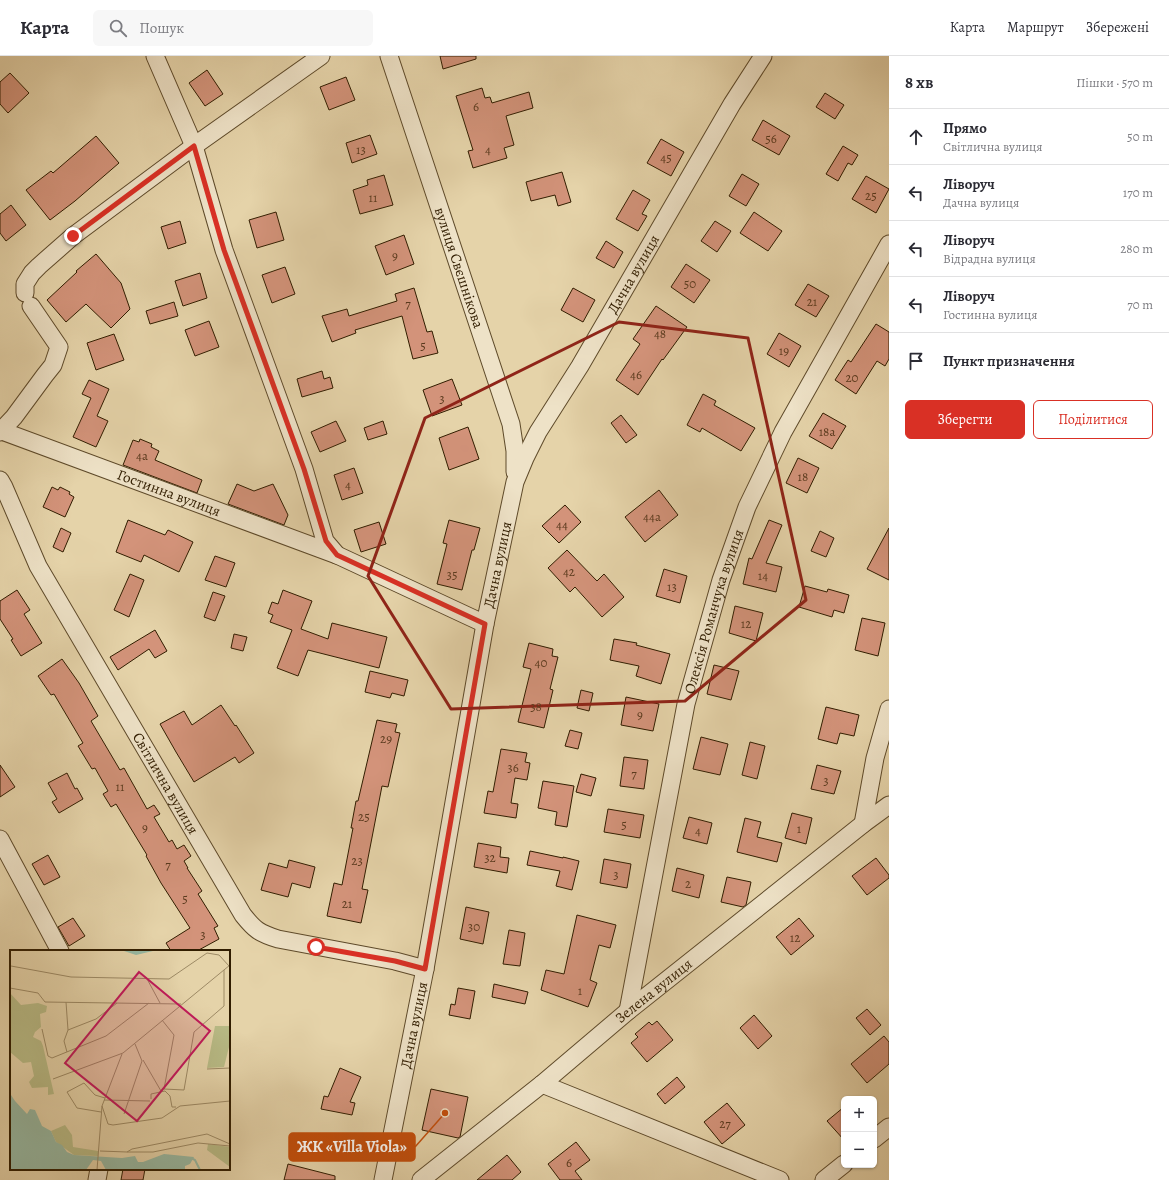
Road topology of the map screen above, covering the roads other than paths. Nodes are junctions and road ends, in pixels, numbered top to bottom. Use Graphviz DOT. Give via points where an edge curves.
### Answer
graph roads {
  1 [pos="155,56"];
  2 [pos="321,56"];
  3 [pos="389,56"];
  4 [pos="763,56"];
  5 [pos="194,146"];
  6 [pos="889,244"];
  7 [pos="1,431"];
  8 [pos="0,480"];
  9 [pos="515,482"];
  10 [pos="337,555"];
  11 [pos="485,624"];
  12 [pos="889,709"];
  13 [pos="889,805"];
  14 [pos="863,824"];
  15 [pos="0,839"];
  16 [pos="59,950"];
  17 [pos="425,969"];
  18 [pos="628,1011"];
  19 [pos="542,1084"];
  20 [pos="889,1127"];
  21 [pos="877,1137"];
  22 [pos="841,1166"];
  23 [pos="99,1170"];
  24 [pos="97,1180"];
  25 [pos="383,1180"];
  26 [pos="421,1180"];
  27 [pos="780,1180"];
  28 [pos="824,1180"];
  1 -- 5 [label="street"];
  2 -- 5 [label="street, Гостинна вулиця"];
  3 -- 9 [label="street, вулиця Свєшнікова" via="511,424 515,452"];
  4 -- 9 [label="street, Дачна вулиця" via="732,104 580,366 538,432"];
  5 -- 7 [label="street, Гостинна вулиця" via="73,236 32,273 24,284 28,300 60,347 53,365"];
  5 -- 10 [label="street" via="224,250 304,469 326,541"];
  6 -- 18 [label="street, Олексія Романчука вулиця" via="783,432 747,507 721,580 686,704"];
  7 -- 10 [label="street, Гостинна вулиця"];
  8 -- 17 [label="street, Світлична вулиця" via="38,566 250,924 265,935 278,939"];
  9 -- 11 [label="street, Дачна вулиця"];
  10 -- 11 [label="street, Гостинна вулиця"];
  11 -- 17 [label="street, Дачна вулиця"];
  12 -- 14 [label="street" via="875,758"];
  13 -- 14 [label="street, Зелена вулиця"];
  14 -- 18 [label="street, Зелена вулиця"];
  15 -- 16 [label="street"];
  17 -- 25 [label="street, Дачна вулиця"];
  18 -- 19 [label="street, Зелена вулиця"];
  19 -- 26 [label="street, Зелена вулиця"];
  19 -- 27 [label="street"];
  20 -- 21 [label="street"];
  22 -- 28 [label="street"];
  23 -- 24 [label="street"];
}
